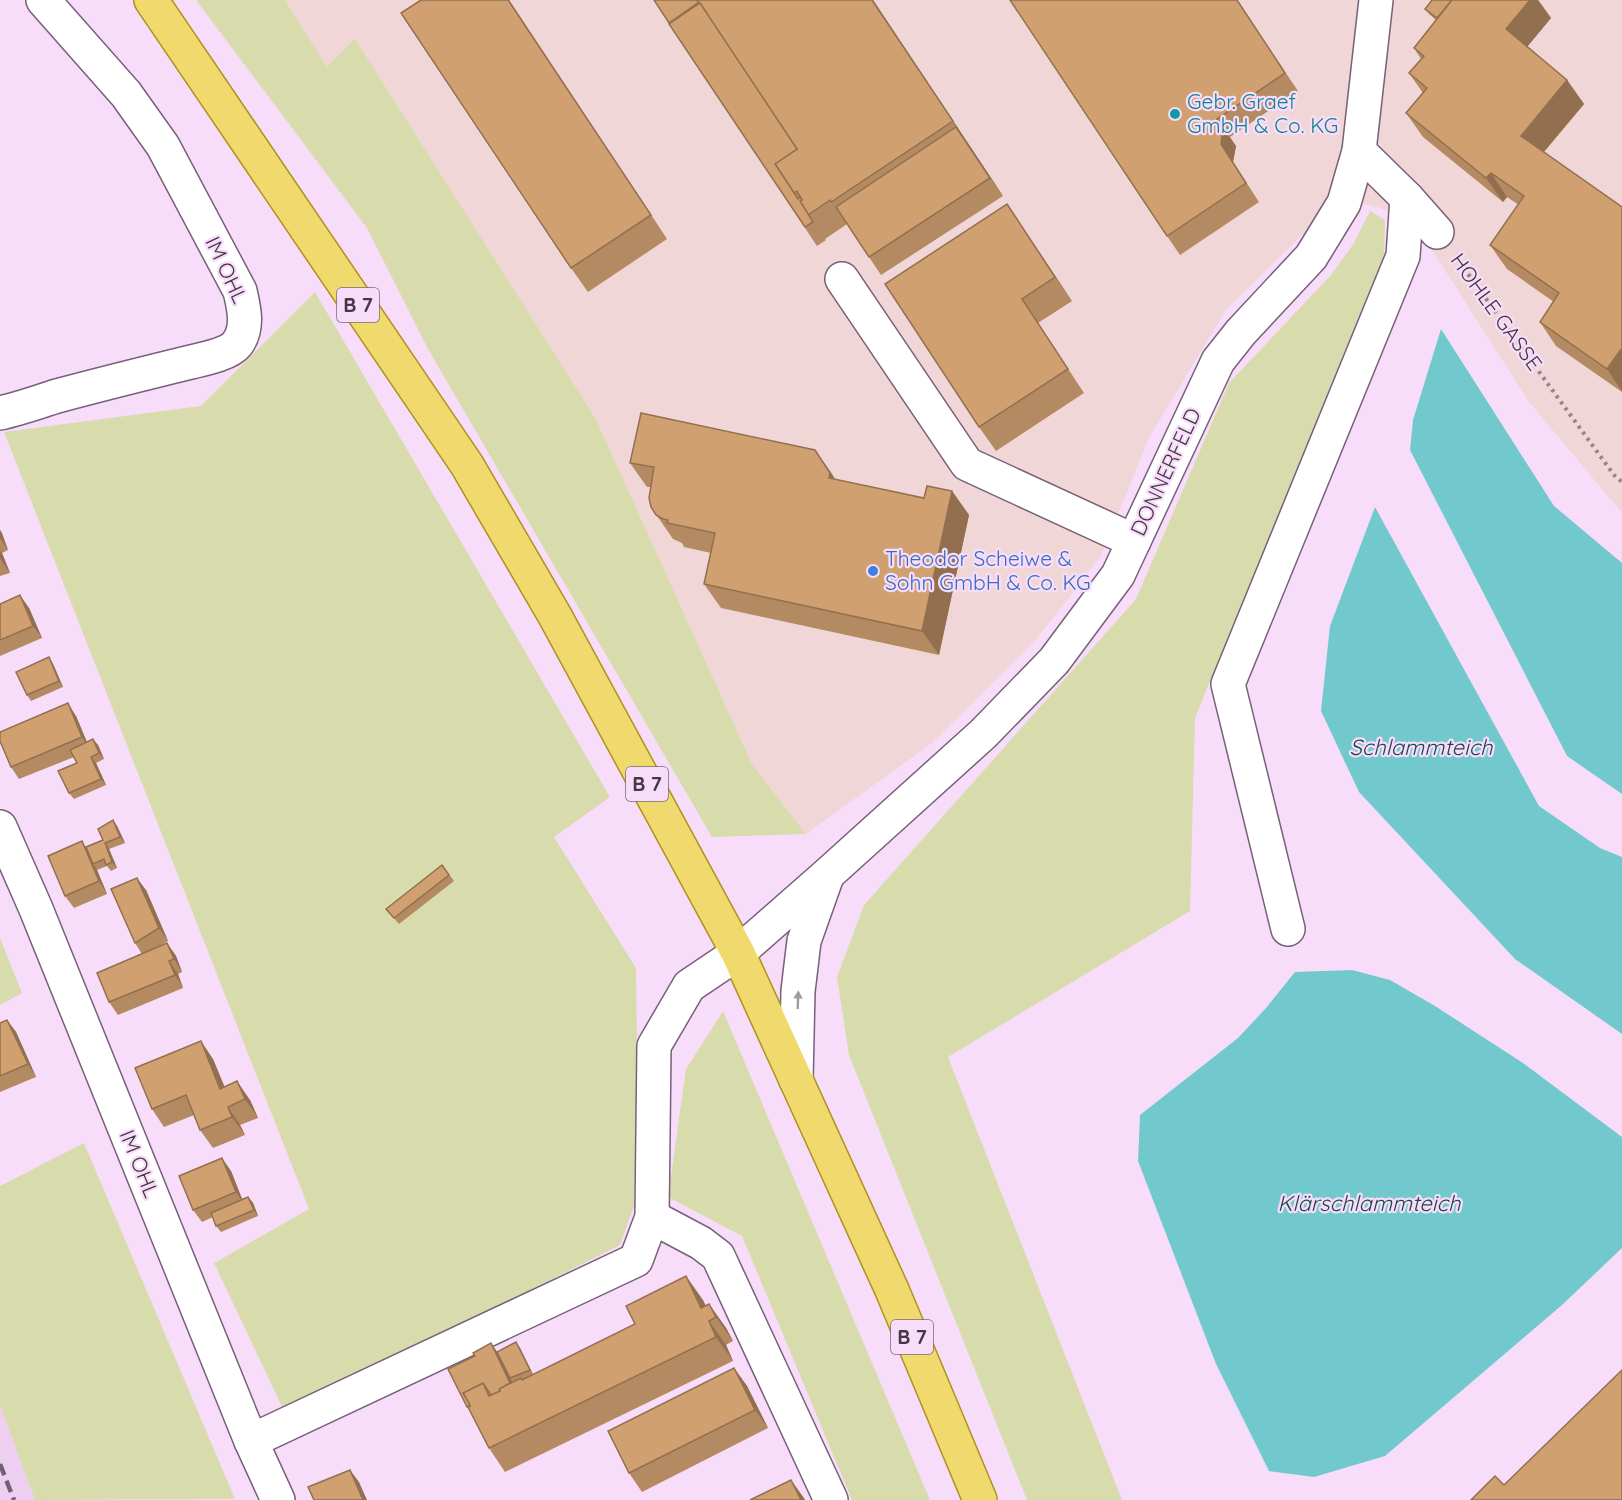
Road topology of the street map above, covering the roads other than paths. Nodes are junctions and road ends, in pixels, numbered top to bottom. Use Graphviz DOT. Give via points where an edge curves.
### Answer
graph roads {
  1 [pos="43,0"];
  2 [pos="151,0"];
  3 [pos="1376,0"];
  4 [pos="1359,151"];
  5 [pos="1407,198"];
  6 [pos="1437,232"];
  7 [pos="842,279"];
  8 [pos="0,413"];
  9 [pos="1134,541"];
  10 [pos="0,827"];
  11 [pos="828,874"];
  12 [pos="1288,928"];
  13 [pos="738,953"];
  14 [pos="796,1080"];
  15 [pos="652,1217"];
  16 [pos="251,1441"];
  17 [pos="278,1500"];
  18 [pos="831,1500"];
  19 [pos="980,1500"];
  1 -- 8 [label="street, IM OHL" via="126,94 163,146 240,291 245,319 243,333 230,350"];
  2 -- 13 [label="main road, B 7" via="467,465 555,616"];
  3 -- 4 [label="street, DONNERFELD"];
  4 -- 5 [label="street, HOHLE GASSE"];
  4 -- 9 [label="street, DONNERFELD" via="1344,203 1311,256 1218,361"];
  5 -- 6 [label="street, HOHLE GASSE"];
  5 -- 12 [label="street" via="1404,256 1228,684"];
  7 -- 9 [label="street" via="967,464"];
  9 -- 11 [label="street, DONNERFELD" via="1118,575 1054,661 983,734"];
  10 -- 16 [label="street, IM OHL"];
  11 -- 13 [label="street, DONNERFELD"];
  14 -- 11 [label="street, DONNERFELD, one-way" via="798,991 804,941"];
  13 -- 14 [label="main road, B 7"];
  13 -- 15 [label="street, DONNERFELD" via="689,986 654,1046"];
  14 -- 19 [label="main road, B 7" via="892,1290"];
  15 -- 16 [label="street, DONNERFELD" via="636,1260"];
  15 -- 18 [label="street" via="718,1256"];
  16 -- 17 [label="street, IM OHL"];
}
